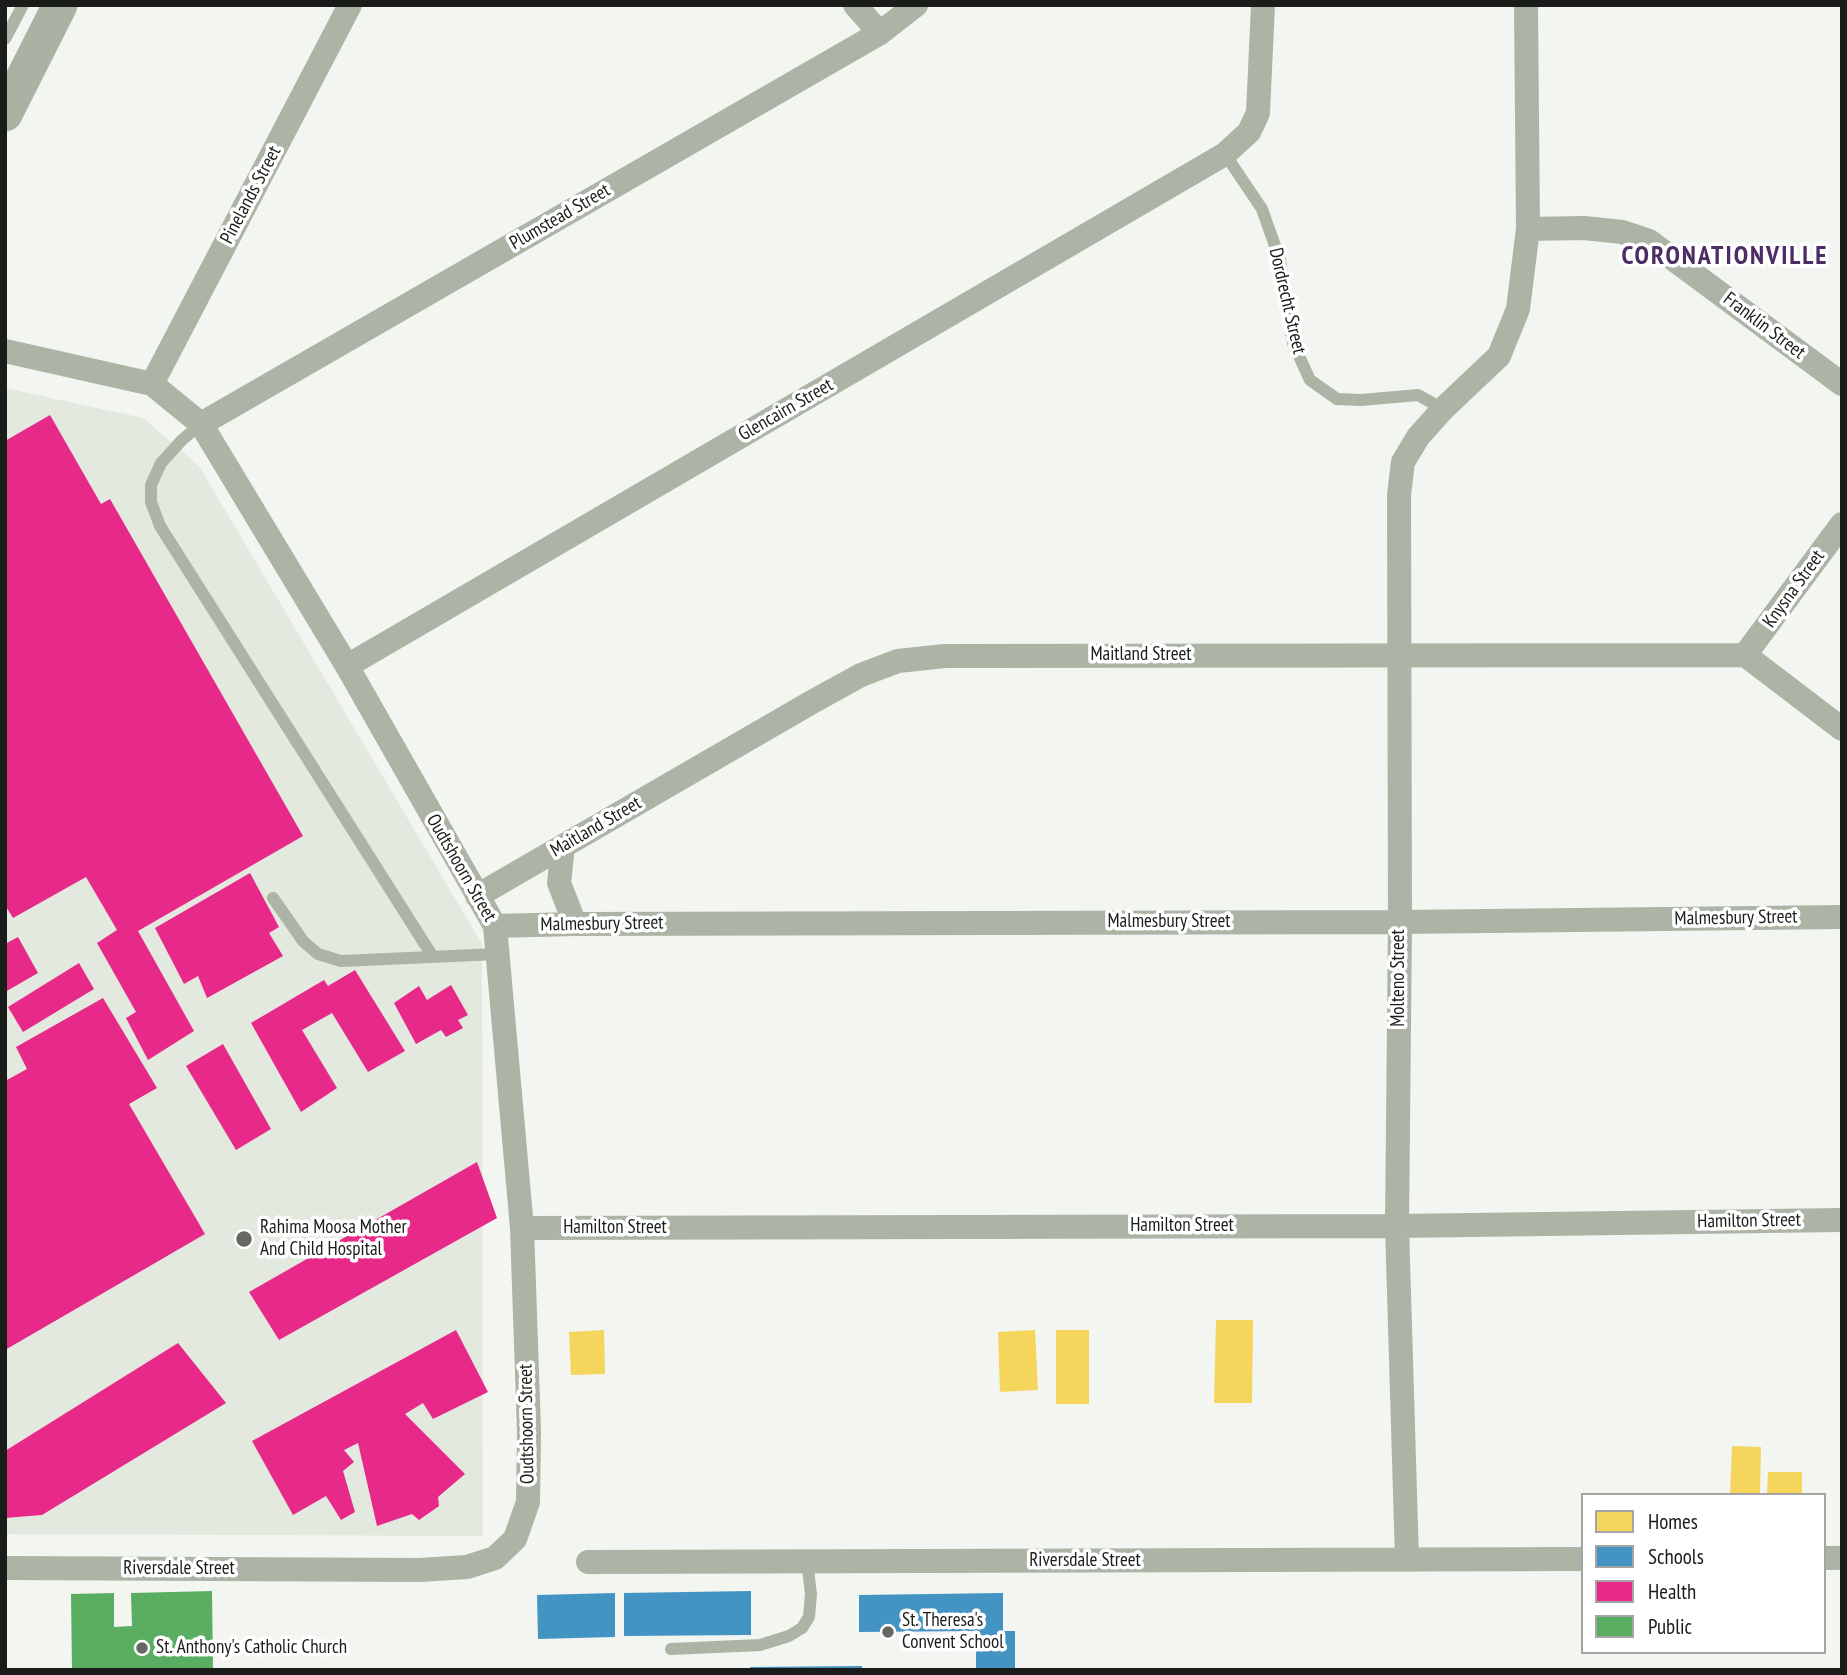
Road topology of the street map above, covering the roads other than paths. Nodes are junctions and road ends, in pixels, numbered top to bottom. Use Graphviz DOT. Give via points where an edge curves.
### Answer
graph roads {
  1 [pos="23,5"];
  2 [pos="60,5"];
  3 [pos="350,5"];
  4 [pos="855,5"];
  5 [pos="916,5"];
  6 [pos="1263,5"];
  7 [pos="1525,5"];
  8 [pos="880,33"];
  9 [pos="5,39"];
  10 [pos="5,114"];
  11 [pos="1225,154"];
  12 [pos="1528,229"];
  13 [pos="5,351"];
  14 [pos="152,384"];
  15 [pos="1842,384"];
  16 [pos="1443,409"];
  17 [pos="201,424"];
  18 [pos="1842,524"];
  19 [pos="1398,654"];
  20 [pos="1745,655"];
  21 [pos="347,666"];
  22 [pos="1842,729"];
  23 [pos="563,846"];
  24 [pos="477,896"];
  25 [pos="273,898"];
  26 [pos="1842,917"];
  27 [pos="1400,922"];
  28 [pos="575,924"];
  29 [pos="495,926"];
  30 [pos="498,954"];
  31 [pos="433,957"];
  32 [pos="1842,1220"];
  33 [pos="1397,1226"];
  34 [pos="522,1228"];
  35 [pos="1581,1559"];
  36 [pos="1407,1560"];
  37 [pos="807,1561"];
  38 [pos="587,1562"];
  39 [pos="5,1568"];
  40 [pos="353,1569"];
  41 [pos="671,1649"];
  1 -- 9 [label="lane"];
  2 -- 10 [label="main road"];
  3 -- 14 [label="street, Pinelands Street"];
  4 -- 8 [label="street"];
  5 -- 8 [label="street, Plumstead Street"];
  6 -- 11 [label="street" via="1258,113 1249,132"];
  7 -- 12 [label="street"];
  8 -- 17 [label="street, Plumstead Street"];
  11 -- 16 [label="lane, Dordrecht Street" via="1262,209 1280,260 1293,343 1310,380 1337,399 1418,395"];
  11 -- 21 [label="street, Glencairn Street"];
  12 -- 15 [label="street, Franklin Street" via="1584,228 1622,232 1649,241"];
  12 -- 16 [label="street" via="1518,309 1499,356"];
  13 -- 14 [label="street, Oudtshoorn Street"];
  14 -- 17 [label="street, Oudtshoorn Street"];
  16 -- 19 [label="street, Molteno Street" via="1403,462"];
  17 -- 21 [label="street, Oudtshoorn Street"];
  17 -- 31 [label="lane" via="160,463 151,485 151,502 160,526"];
  18 -- 20 [label="street, Knysna Street"];
  19 -- 20 [label="street, Maitland Street"];
  19 -- 23 [label="street, Maitland Street" via="945,656 898,661 822,696"];
  19 -- 27 [label="street, Molteno Street"];
  20 -- 22 [label="street"];
  21 -- 24 [label="street, Oudtshoorn Street"];
  23 -- 24 [label="street, Maitland Street"];
  23 -- 28 [label="street" via="559,883"];
  24 -- 29 [label="street, Oudtshoorn Street"];
  25 -- 31 [label="lane" via="303,941 318,954 341,961"];
  26 -- 27 [label="street, Malmesbury Street"];
  27 -- 28 [label="street, Malmesbury Street"];
  27 -- 33 [label="street, Molteno Street"];
  28 -- 29 [label="street, Malmesbury Street"];
  29 -- 30 [label="street, Oudtshoorn Street"];
  30 -- 31 [label="lane"];
  30 -- 34 [label="street, Oudtshoorn Street"];
  32 -- 33 [label="street, Hamilton Street"];
  33 -- 34 [label="street, Hamilton Street"];
  33 -- 36 [label="street, Molteno Street"];
  34 -- 40 [label="street, Oudtshoorn Street" via="528,1502 515,1539 495,1558 467,1567"];
  35 -- 36 [label="street, Riversdale Street"];
  36 -- 37 [label="street, Riversdale Street"];
  37 -- 38 [label="street, Riversdale Street"];
  37 -- 41 [label="lane" via="811,1594 809,1617 802,1628 760,1646"];
  39 -- 40 [label="street, Riversdale Street"];
}
